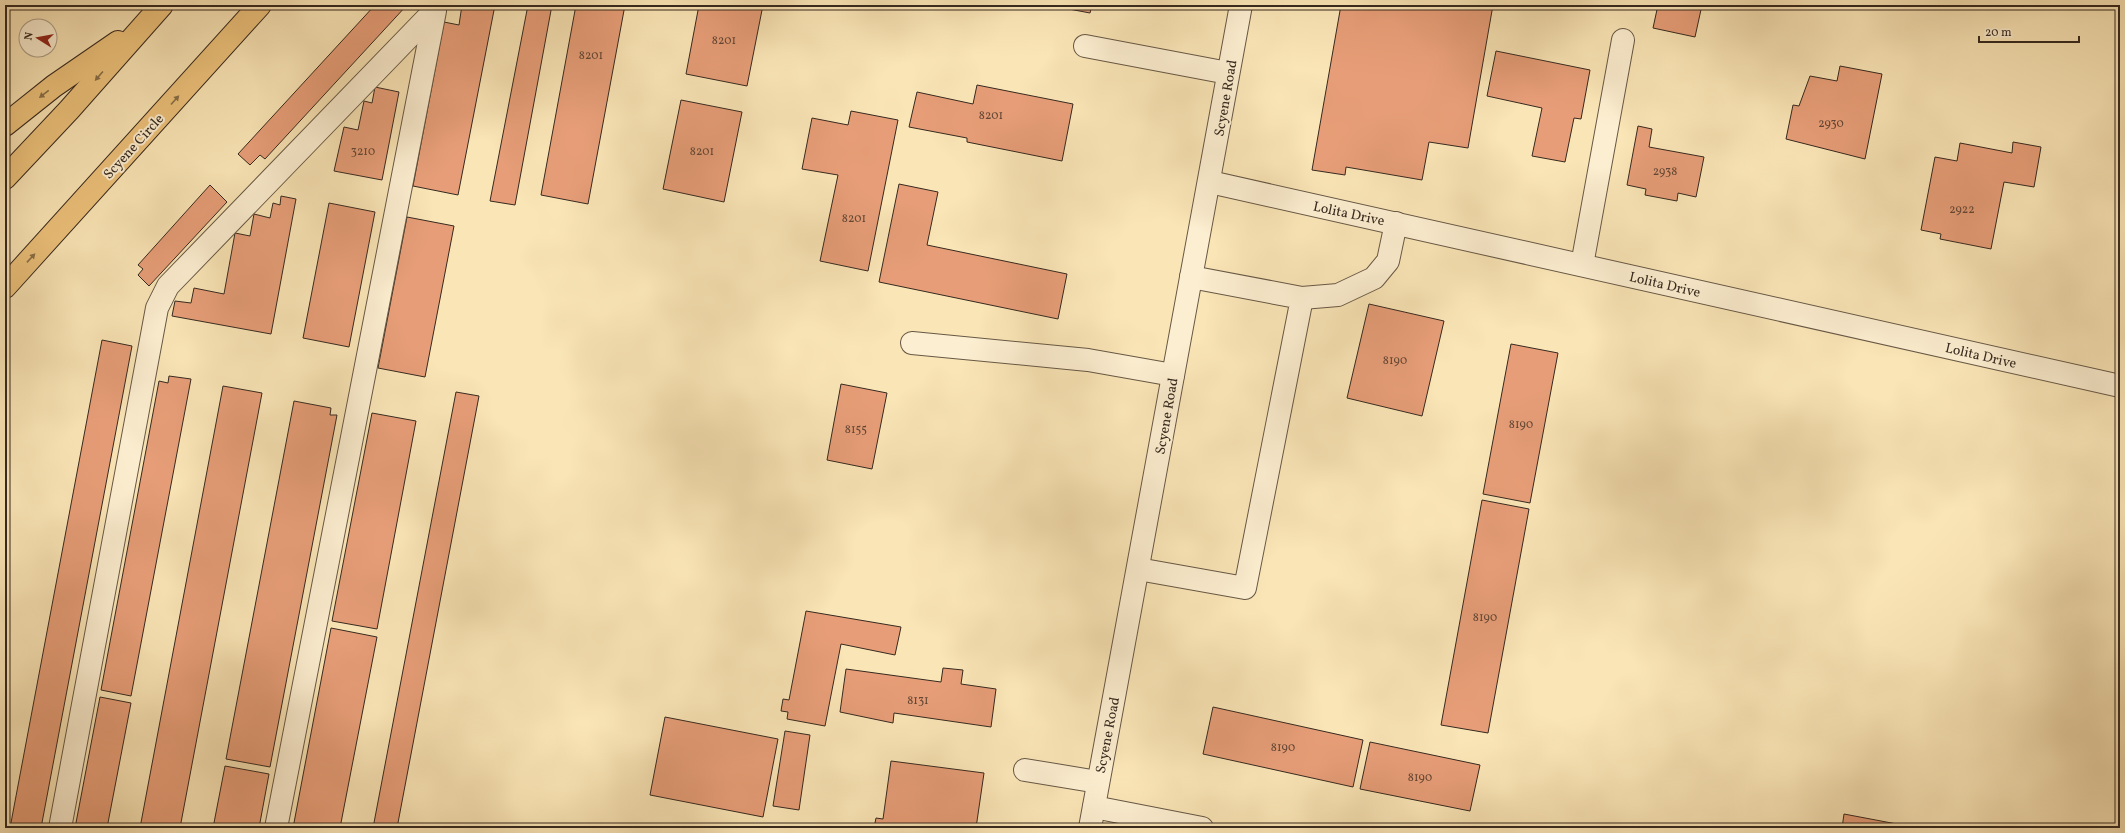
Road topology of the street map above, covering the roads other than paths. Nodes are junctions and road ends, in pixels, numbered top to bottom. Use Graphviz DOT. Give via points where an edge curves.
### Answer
graph roads {
  1 [pos="162,5"];
  2 [pos="260,5"];
  3 [pos="1241,5"];
  4 [pos="437,8"];
  5 [pos="145,24"];
  6 [pos="1623,40"];
  7 [pos="1085,46"];
  8 [pos="1228,73"];
  9 [pos="5,125"];
  10 [pos="5,178"];
  11 [pos="1210,182"];
  12 [pos="1396,223"];
  13 [pos="1582,265"];
  14 [pos="1191,277"];
  15 [pos="5,287"];
  16 [pos="1302,298"];
  17 [pos="912,343"];
  18 [pos="1173,375"];
  19 [pos="2120,386"];
  20 [pos="1138,569"];
  21 [pos="1025,770"];
  22 [pos="1098,782"];
  23 [pos="1092,818"];
  24 [pos="60,828"];
  25 [pos="276,828"];
  26 [pos="1202,828"];
  1 -- 5 [label="main road"];
  15 -- 2 [label="main road, Scyene Circle, one-way"];
  3 -- 8 [label="street, Scyene Road"];
  4 -- 24 [label="street" via="168,286 157,308"];
  4 -- 25 [label="street"];
  5 -- 9 [label="main road, one-way" via="54,86"];
  5 -- 10 [label="main road, one-way"];
  6 -- 13 [label="street"];
  7 -- 8 [label="street"];
  8 -- 11 [label="street, Scyene Road"];
  11 -- 12 [label="street, Lolita Drive"];
  11 -- 14 [label="street, Scyene Road"];
  12 -- 13 [label="street, Lolita Drive"];
  12 -- 16 [label="street" via="1388,261 1374,278 1338,295"];
  13 -- 19 [label="street, Lolita Drive"];
  14 -- 16 [label="street"];
  14 -- 18 [label="street, Scyene Road"];
  16 -- 20 [label="street" via="1245,588"];
  17 -- 18 [label="street" via="1088,360"];
  18 -- 20 [label="street, Scyene Road"];
  20 -- 22 [label="street, Scyene Road"];
  21 -- 22 [label="street"];
  22 -- 23 [label="street, Scyene Road"];
  23 -- 26 [label="street"];
}
